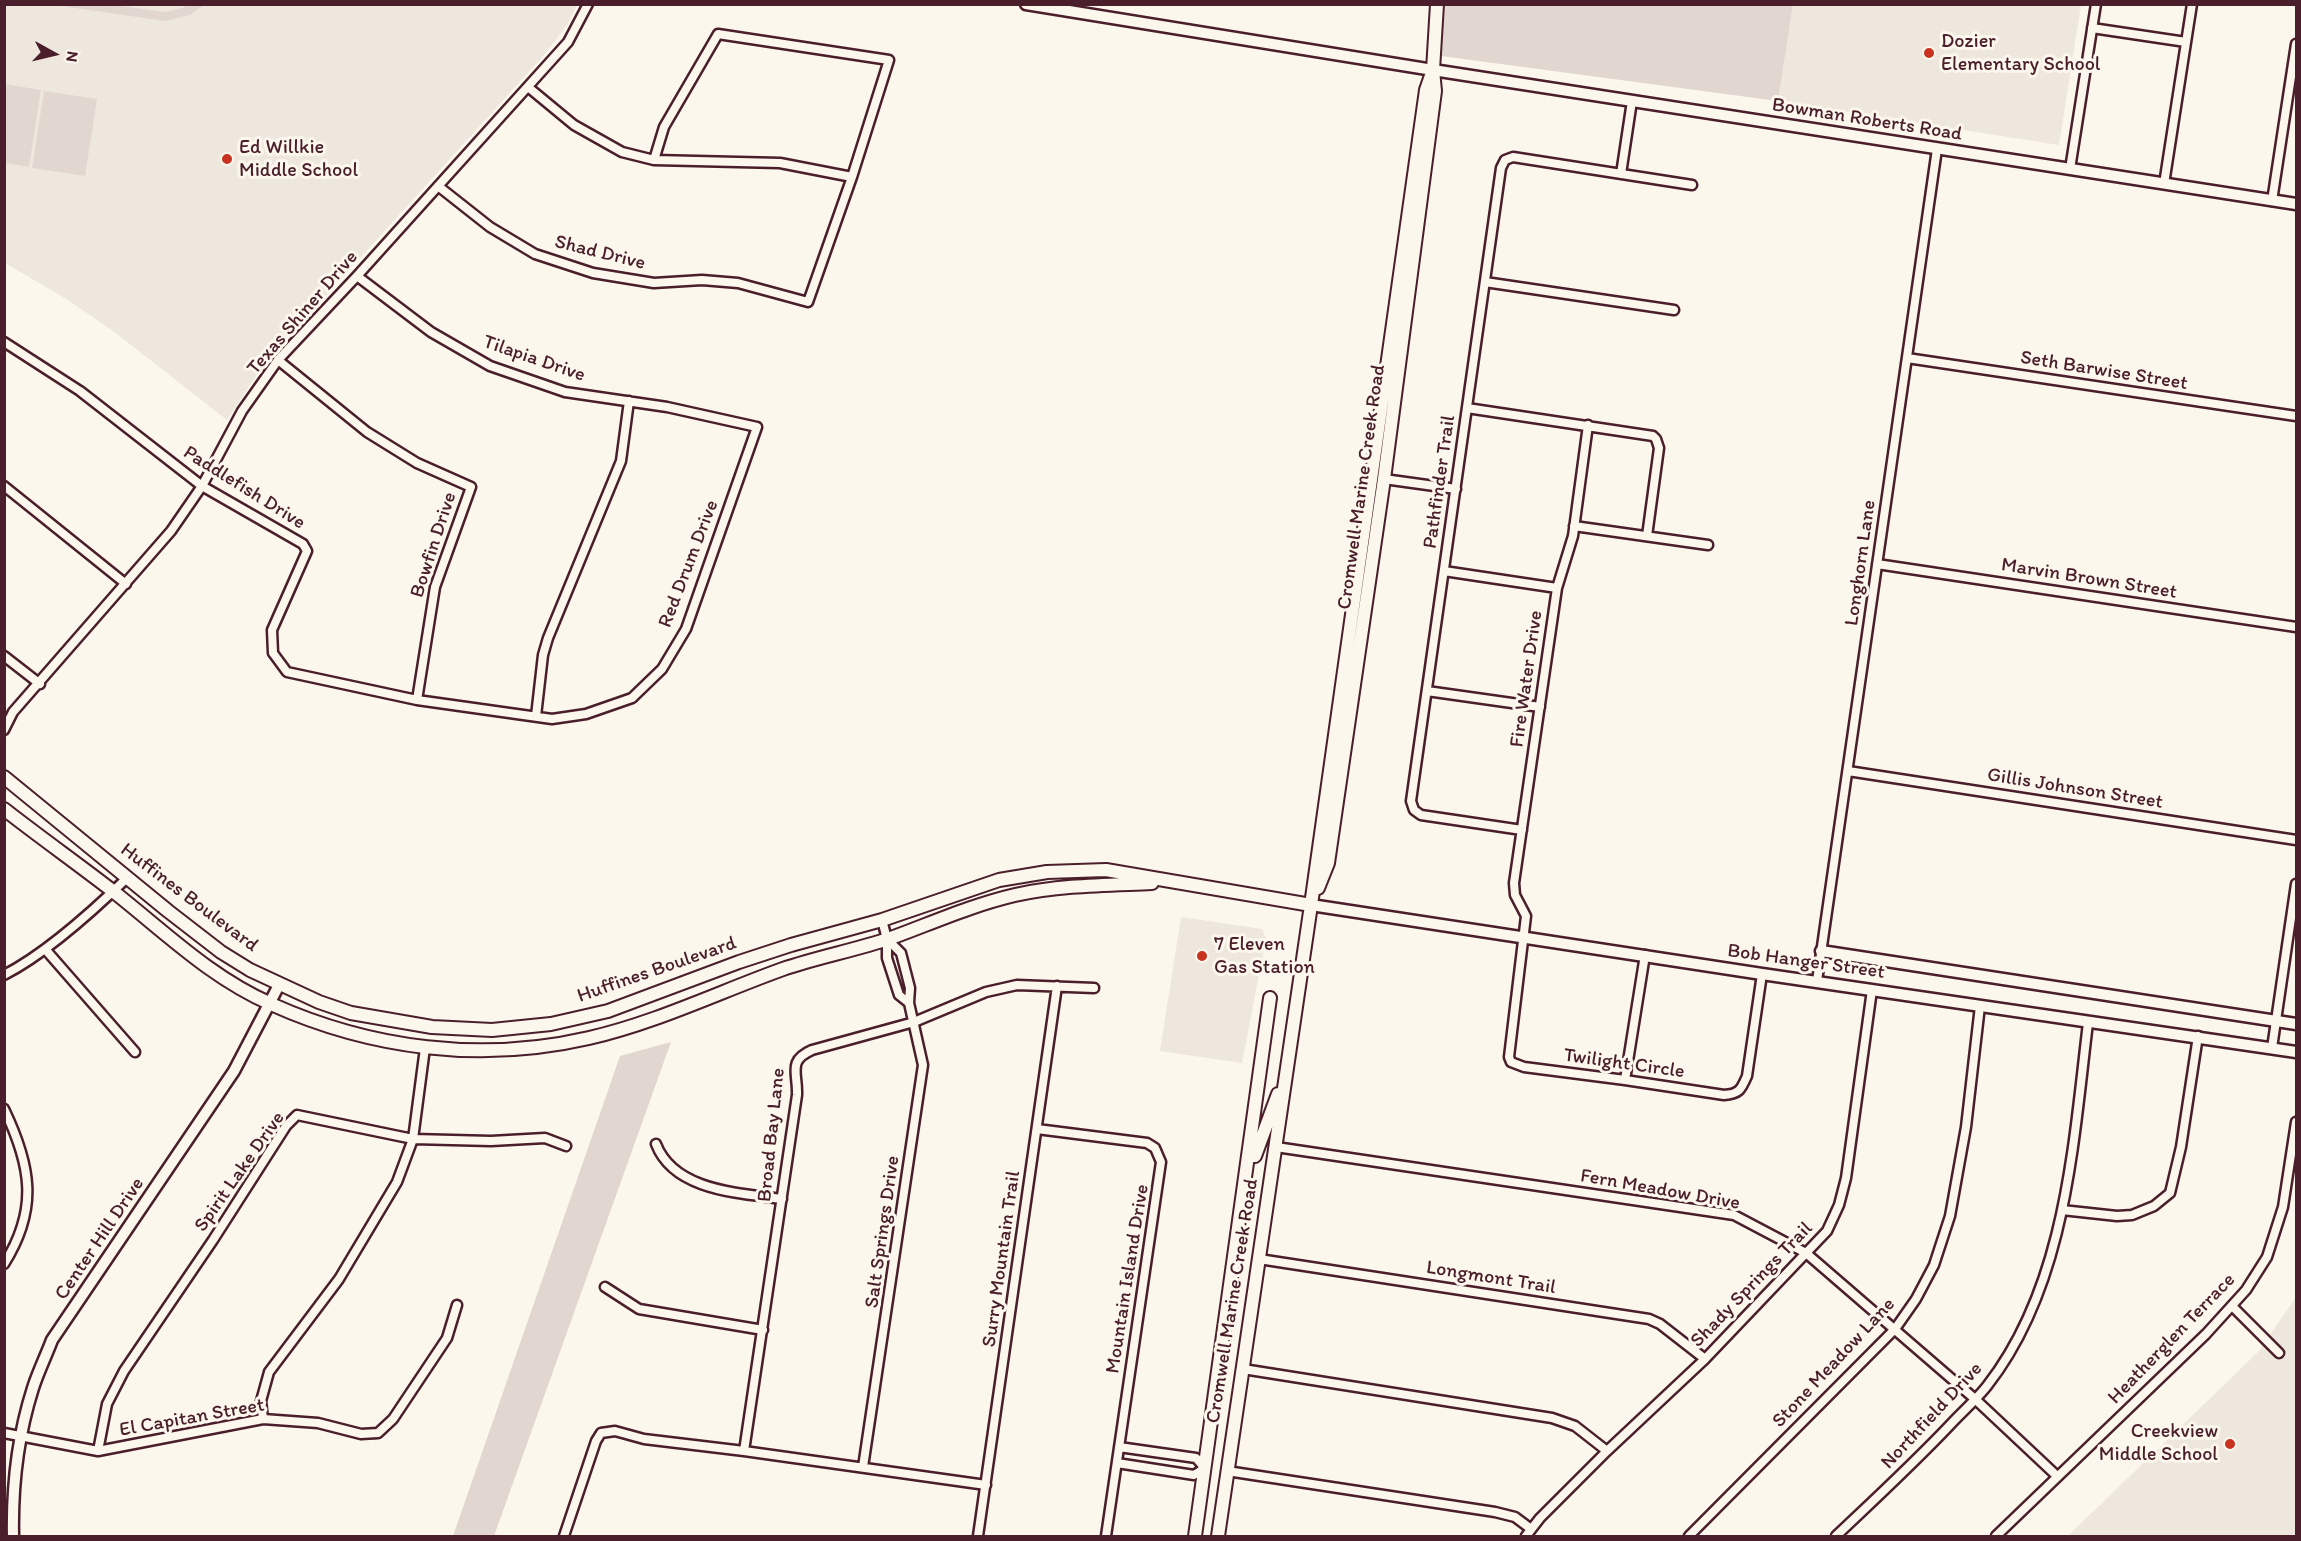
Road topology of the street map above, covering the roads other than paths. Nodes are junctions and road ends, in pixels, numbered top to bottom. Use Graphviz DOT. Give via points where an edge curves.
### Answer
graph roads {
  1 [pos="588,4"];
  2 [pos="1026,4"];
  3 [pos="1437,4"];
  4 [pos="2096,4"];
  5 [pos="2192,4"];
  6 [pos="2092,28"];
  7 [pos="2186,42"];
  8 [pos="2296,44"];
  9 [pos="1433,70"];
  10 [pos="528,87"];
  11 [pos="1632,101"];
  12 [pos="1937,149"];
  13 [pos="654,160"];
  14 [pos="2070,169"];
  15 [pos="1621,174"];
  16 [pos="852,177"];
  17 [pos="2164,184"];
  18 [pos="1692,185"];
  19 [pos="438,186"];
  20 [pos="2272,201"];
  21 [pos="2296,204"];
  22 [pos="357,276"];
  23 [pos="1485,282"];
  24 [pos="1674,310"];
  25 [pos="4,342"];
  26 [pos="1907,358"];
  27 [pos="278,360"];
  28 [pos="629,401"];
  29 [pos="1467,408"];
  30 [pos="2296,416"];
  31 [pos="1588,425"];
  32 [pos="757,426"];
  33 [pos="1384,479"];
  34 [pos="4,486"];
  35 [pos="202,486"];
  36 [pos="1456,489"];
  37 [pos="1574,526"];
  38 [pos="1647,536"];
  39 [pos="1708,545"];
  40 [pos="1877,564"];
  41 [pos="1444,571"];
  42 [pos="126,584"];
  43 [pos="1557,588"];
  44 [pos="2296,627"];
  45 [pos="4,656"];
  46 [pos="40,684"];
  47 [pos="1427,691"];
  48 [pos="417,700"];
  49 [pos="1540,708"];
  50 [pos="9,713"];
  51 [pos="536,716"];
  52 [pos="4,730"];
  53 [pos="1848,771"];
  54 [pos="4,777"];
  55 [pos="4,809"];
  56 [pos="1522,830"];
  57 [pos="2296,840"];
  58 [pos="128,877"];
  59 [pos="1171,882"];
  60 [pos="2296,884"];
  61 [pos="113,891"];
  62 [pos="1311,905"];
  63 [pos="882,920"];
  64 [pos="1524,937"];
  65 [pos="888,939"];
  66 [pos="45,949"];
  67 [pos="1821,951"];
  68 [pos="1645,955"];
  69 [pos="1762,974"];
  70 [pos="4,975"];
  71 [pos="1817,981"];
  72 [pos="279,985"];
  73 [pos="1057,986"];
  74 [pos="1094,988"];
  75 [pos="1872,990"];
  76 [pos="1270,998"];
  77 [pos="269,1003"];
  78 [pos="909,1003"];
  79 [pos="1980,1006"];
  80 [pos="2276,1021"];
  81 [pos="914,1022"];
  82 [pos="2088,1023"];
  83 [pos="2296,1024"];
  84 [pos="2198,1036"];
  85 [pos="425,1048"];
  86 [pos="2272,1048"];
  87 [pos="2296,1052"];
  88 [pos="135,1053"];
  89 [pos="1287,1072"];
  90 [pos="1625,1080"];
  91 [pos="4,1110"];
  92 [pos="2296,1122"];
  93 [pos="1037,1129"];
  94 [pos="413,1138"];
  95 [pos="656,1144"];
  96 [pos="566,1146"];
  97 [pos="1275,1147"];
  98 [pos="1247,1177"];
  99 [pos="782,1199"];
  100 [pos="2062,1210"];
  101 [pos="1806,1253"];
  102 [pos="1259,1259"];
  103 [pos="4,1264"];
  104 [pos="605,1287"];
  105 [pos="457,1305"];
  106 [pos="2232,1306"];
  107 [pos="1894,1329"];
  108 [pos="763,1330"];
  109 [pos="2279,1353"];
  110 [pos="1705,1359"];
  111 [pos="1243,1369"];
  112 [pos="1975,1399"];
  113 [pos="263,1419"];
  114 [pos="4,1433"];
  115 [pos="22,1437"];
  116 [pos="1119,1447"];
  117 [pos="744,1450"];
  118 [pos="98,1451"];
  119 [pos="1607,1451"];
  120 [pos="1117,1463"];
  121 [pos="863,1467"];
  122 [pos="1205,1468"];
  123 [pos="1227,1471"];
  124 [pos="2057,1476"];
  125 [pos="986,1485"];
  126 [pos="1528,1533"];
  127 [pos="13,1536"];
  128 [pos="564,1536"];
  129 [pos="978,1536"];
  130 [pos="1106,1536"];
  131 [pos="1195,1536"];
  132 [pos="1218,1536"];
  133 [pos="1689,1536"];
  134 [pos="1836,1536"];
  135 [pos="1996,1536"];
  1 -- 10 [label="street, Texas Shiner Drive" via="568,42"];
  2 -- 9 [label="street, Bowman Roberts Road"];
  3 -- 9 [label="main road, Cromwell Marine Creek Road"];
  4 -- 6 [label="street"];
  5 -- 7 [label="street"];
  6 -- 7 [label="street"];
  6 -- 14 [label="street"];
  7 -- 17 [label="street"];
  8 -- 20 [label="street"];
  9 -- 11 [label="street, Bowman Roberts Road"];
  9 -- 33 [label="main road, Cromwell Marine Creek Road" via="1435,90"];
  9 -- 62 [label="main road, Cromwell Marine Creek Road" via="1426,90"];
  10 -- 13 [label="street" via="574,125 622,152"];
  10 -- 19 [label="street, Texas Shiner Drive"];
  11 -- 12 [label="street, Bowman Roberts Road"];
  11 -- 15 [label="street"];
  12 -- 14 [label="street, Bowman Roberts Road"];
  12 -- 26 [label="street, Longhorn Lane"];
  13 -- 16 [label="street" via="780,164"];
  13 -- 16 [label="street" via="664,127 718,34 889,60"];
  14 -- 17 [label="street, Bowman Roberts Road"];
  15 -- 18 [label="street"];
  15 -- 23 [label="street, Pathfinder Trail" via="1513,157 1506,160 1501,168"];
  16 -- 19 [label="street, Shad Drive" via="808,302 738,283 654,283 593,273 535,254 490,227"];
  17 -- 20 [label="street, Bowman Roberts Road"];
  19 -- 22 [label="street, Texas Shiner Drive"];
  20 -- 21 [label="street, Bowman Roberts Road"];
  22 -- 27 [label="street, Texas Shiner Drive"];
  22 -- 28 [label="street, Tilapia Drive" via="431,332 490,366 565,392"];
  23 -- 24 [label="street"];
  23 -- 29 [label="street, Pathfinder Trail"];
  25 -- 35 [label="street, Paddlefish Drive" via="80,391"];
  26 -- 30 [label="street, Seth Barwise Street"];
  26 -- 40 [label="street, Longhorn Lane"];
  27 -- 35 [label="street, Texas Shiner Drive" via="242,411"];
  27 -- 48 [label="street, Bowfin Drive" via="368,432 417,463 471,487 435,588"];
  28 -- 32 [label="street, Tilapia Drive"];
  28 -- 51 [label="street" via="621,461 545,646"];
  29 -- 31 [label="street"];
  29 -- 36 [label="street, Pathfinder Trail"];
  31 -- 37 [label="street, Fire Water Drive"];
  31 -- 38 [label="street" via="1648,434 1656,439 1659,448"];
  32 -- 51 [label="street, Red Drum Drive" via="686,629 662,669 632,698 586,714 552,719"];
  33 -- 36 [label="street"];
  33 -- 62 [label="main road, Cromwell Marine Creek Road" via="1328,863"];
  34 -- 42 [label="street"];
  35 -- 42 [label="street, Texas Shiner Drive" via="171,531"];
  35 -- 48 [label="street, Paddlefish Drive" via="303,544 307,551 272,630 273,654 287,672"];
  36 -- 41 [label="street, Pathfinder Trail"];
  37 -- 38 [label="street"];
  37 -- 43 [label="street, Fire Water Drive"];
  38 -- 39 [label="street"];
  40 -- 44 [label="street, Marvin Brown Street"];
  40 -- 53 [label="street, Longhorn Lane"];
  41 -- 43 [label="street"];
  41 -- 47 [label="street, Pathfinder Trail"];
  42 -- 46 [label="street, Texas Shiner Drive"];
  43 -- 49 [label="street, Fire Water Drive"];
  45 -- 46 [label="street"];
  46 -- 50 [label="street, Texas Shiner Drive"];
  47 -- 49 [label="street"];
  47 -- 56 [label="street, Pathfinder Trail" via="1411,801 1414,810 1421,815"];
  48 -- 51 [label="street, Red Drum Drive"];
  49 -- 56 [label="street, Fire Water Drive"];
  50 -- 52 [label="street, Texas Shiner Drive"];
  53 -- 57 [label="street, Gillis Johnson Street"];
  53 -- 67 [label="street, Longhorn Lane"];
  54 -- 58 [label="main road, Huffines Boulevard"];
  55 -- 61 [label="main road, Huffines Boulevard"];
  56 -- 64 [label="street, Fire Water Drive" via="1514,888 1526,916"];
  58 -- 61 [label="street"];
  58 -- 72 [label="main road, Huffines Boulevard" via="221,951"];
  59 -- 62 [label="main road, Huffines Boulevard"];
  59 -- 63 [label="main road, Huffines Boulevard" via="1106,870 1047,872 999,880"];
  59 -- 65 [label="main road, Huffines Boulevard" via="1076,886 1016,895"];
  60 -- 80 [label="street"];
  61 -- 66 [label="street"];
  61 -- 77 [label="main road, Huffines Boulevard" via="202,964"];
  62 -- 64 [label="street, Bob Hanger Street"];
  62 -- 89 [label="main road, Cromwell Marine Creek Road"];
  63 -- 65 [label="street, Salt Springs Drive"];
  63 -- 72 [label="main road, Huffines Boulevard" via="749,958 608,1011 551,1024 492,1030 432,1027 351,1013"];
  64 -- 68 [label="street, Bob Hanger Street"];
  64 -- 90 [label="street, Twilight Circle" via="1508,1052 1511,1062"];
  65 -- 78 [label="street, Salt Springs Drive" via="901,953 910,988"];
  65 -- 78 [label="street, Salt Springs Drive" via="887,958 899,995"];
  65 -- 85 [label="main road, Huffines Boulevard" via="787,968 589,1038 528,1048"];
  66 -- 70 [label="street"];
  66 -- 88 [label="street"];
  67 -- 71 [label="street, Longhorn Lane"];
  67 -- 80 [label="street, Bob Hanger Street"];
  68 -- 69 [label="street, Bob Hanger Street"];
  68 -- 90 [label="street"];
  69 -- 71 [label="street, Bob Hanger Street"];
  69 -- 90 [label="street, Twilight Circle" via="1747,1076 1737,1094"];
  71 -- 75 [label="street, Bob Hanger Street"];
  72 -- 77 [label="street, Center Hill Drive"];
  73 -- 74 [label="street, Broad Bay Lane"];
  73 -- 81 [label="street, Broad Bay Lane" via="1017,985 986,992"];
  73 -- 93 [label="street, Surry Mountain Trail"];
  75 -- 79 [label="street, Bob Hanger Street"];
  75 -- 101 [label="street, Shady Springs Trail" via="1846,1178 1827,1231"];
  76 -- 98 [label="main road, Cromwell Marine Creek Road"];
  77 -- 85 [label="main road, Huffines Boulevard" via="326,1026"];
  77 -- 115 [label="street, Center Hill Drive" via="234,1071 52,1340 33,1388"];
  78 -- 81 [label="street, Salt Springs Drive"];
  79 -- 82 [label="street, Bob Hanger Street"];
  79 -- 107 [label="street, Stone Meadow Lane" via="1966,1127 1950,1216 1934,1265"];
  80 -- 83 [label="street, Bob Hanger Street"];
  80 -- 86 [label="street"];
  81 -- 99 [label="street, Broad Bay Lane" via="799,1057"];
  81 -- 121 [label="street, Salt Springs Drive" via="924,1065 922,1083"];
  82 -- 84 [label="street, Bob Hanger Street"];
  82 -- 100 [label="street, Northfield Drive"];
  84 -- 86 [label="street, Bob Hanger Street"];
  84 -- 100 [label="street" via="2174,1180 2164,1200 2132,1215"];
  85 -- 94 [label="street"];
  86 -- 87 [label="street, Bob Hanger Street"];
  89 -- 97 [label="main road, Cromwell Marine Creek Road"];
  89 -- 98 [label="main road, Cromwell Marine Creek Road"];
  91 -- 103 [label="street" via="28,1172 26,1211 15,1248"];
  92 -- 106 [label="street, Heatherglen Terrace" via="2285,1198 2271,1247"];
  93 -- 116 [label="street, Mountain Island Drive" via="1147,1143 1160,1154 1161,1172"];
  93 -- 125 [label="street, Surry Mountain Trail"];
  94 -- 96 [label="street, Spirit Lake Drive" via="545,1138"];
  94 -- 113 [label="street" via="397,1182 339,1279 269,1371 261,1401"];
  94 -- 118 [label="street, Spirit Lake Drive" via="297,1115 124,1371 108,1404"];
  95 -- 99 [label="street" via="661,1158 676,1172 693,1180 722,1191"];
  97 -- 101 [label="street, Fern Meadow Drive" via="1734,1215"];
  97 -- 102 [label="main road, Cromwell Marine Creek Road"];
  98 -- 122 [label="main road, Cromwell Marine Creek Road"];
  99 -- 108 [label="street, Broad Bay Lane"];
  100 -- 112 [label="street, Northfield Drive" via="2037,1298 2014,1346"];
  101 -- 107 [label="street, Fern Meadow Drive"];
  101 -- 110 [label="street, Shady Springs Trail"];
  102 -- 110 [label="street, Longmont Trail" via="1648,1319"];
  102 -- 111 [label="main road, Cromwell Marine Creek Road"];
  104 -- 108 [label="street" via="639,1309"];
  105 -- 113 [label="street, El Capitan Street" via="447,1338 393,1419 378,1433 361,1434 318,1423"];
  106 -- 109 [label="street"];
  106 -- 124 [label="street, Heatherglen Terrace"];
  107 -- 112 [label="street, Fern Meadow Drive"];
  107 -- 133 [label="street, Stone Meadow Lane"];
  108 -- 117 [label="street, Broad Bay Lane"];
  110 -- 119 [label="street, Shady Springs Trail"];
  111 -- 119 [label="street" via="1552,1418 1575,1426"];
  111 -- 123 [label="main road, Cromwell Marine Creek Road"];
  112 -- 124 [label="street, Fern Meadow Drive"];
  112 -- 134 [label="street, Northfield Drive"];
  113 -- 118 [label="street, El Capitan Street"];
  114 -- 115 [label="street, El Capitan Street"];
  115 -- 118 [label="street, El Capitan Street"];
  115 -- 127 [label="street, Center Hill Drive" via="15,1474"];
  116 -- 120 [label="street, Mountain Island Drive"];
  116 -- 122 [label="street" via="1196,1458"];
  117 -- 121 [label="street"];
  117 -- 128 [label="street" via="644,1439 615,1431 601,1433"];
  119 -- 126 [label="street, Shady Springs Trail"];
  120 -- 122 [label="street" via="1194,1475"];
  120 -- 130 [label="street, Mountain Island Drive"];
  121 -- 125 [label="street"];
  122 -- 123 [label="main road"];
  122 -- 131 [label="main road, Cromwell Marine Creek Road"];
  123 -- 126 [label="street" via="1495,1512 1515,1517"];
  123 -- 132 [label="main road, Cromwell Marine Creek Road"];
  124 -- 135 [label="street, Heatherglen Terrace"];
  125 -- 129 [label="street, Surry Mountain Trail"];
}
